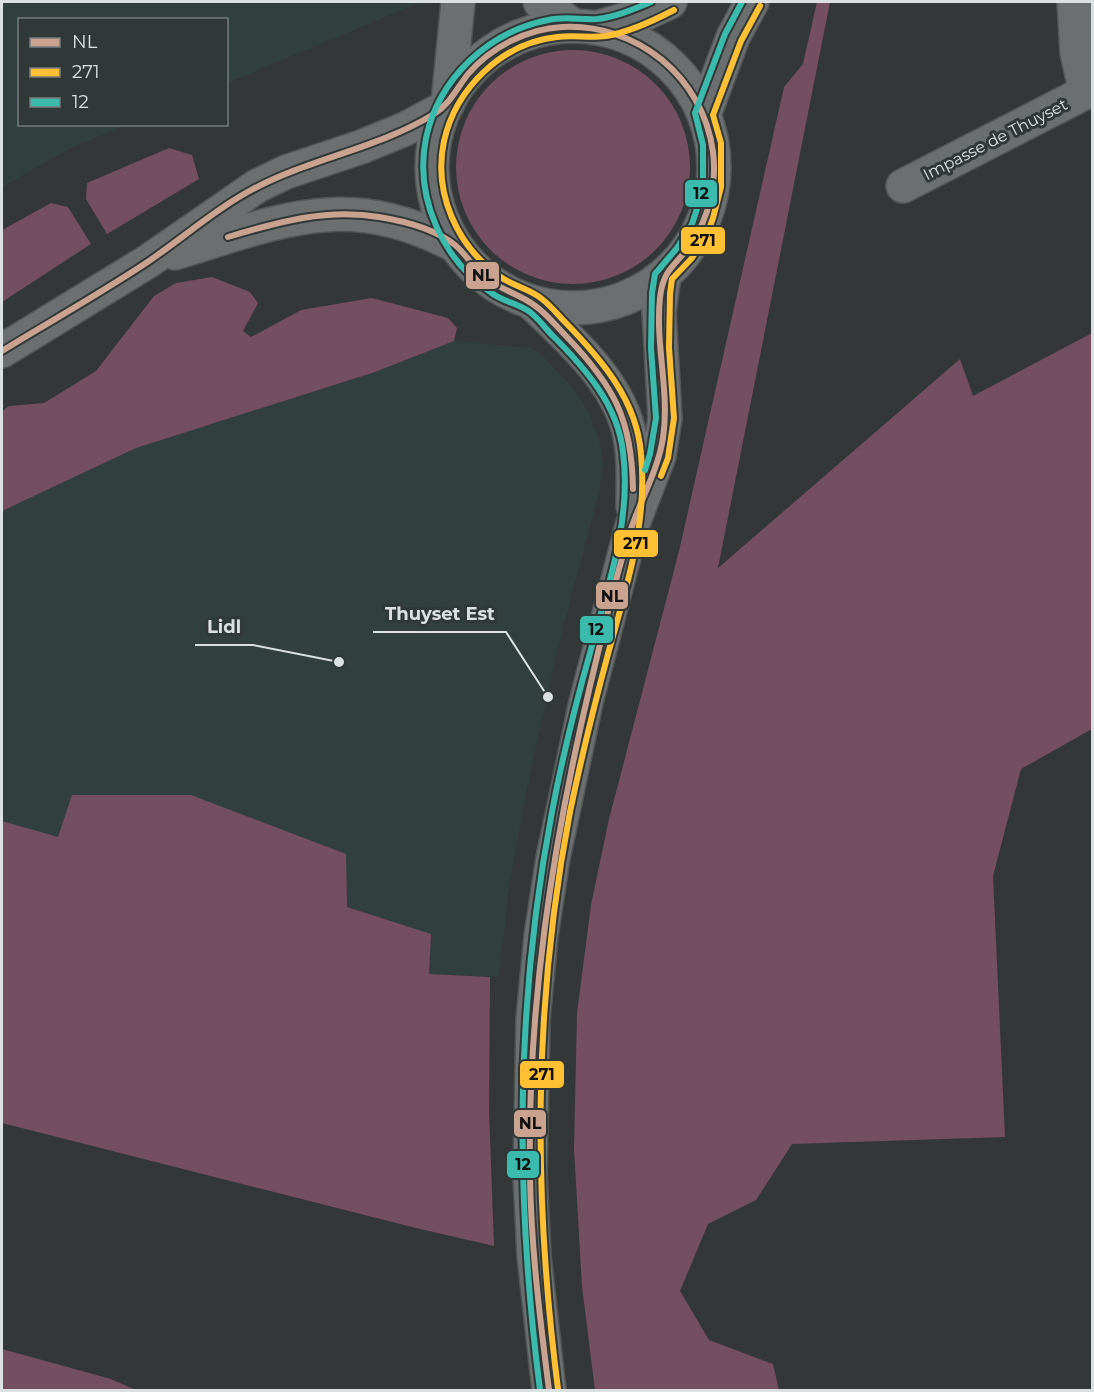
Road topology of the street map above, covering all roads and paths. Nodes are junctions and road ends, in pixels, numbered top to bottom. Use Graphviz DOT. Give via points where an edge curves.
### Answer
graph roads {
  1 [pos="458,2"];
  2 [pos="540,2"];
  3 [pos="670,2"];
  4 [pos="752,2"];
  5 [pos="1074,2"];
  6 [pos="585,27"];
  7 [pos="1089,91"];
  8 [pos="447,105"];
  9 [pos="704,116"];
  10 [pos="903,186"];
  11 [pos="456,246"];
  12 [pos="147,262"];
  13 [pos="664,275"];
  14 [pos="531,302"];
  15 [pos="2,351"];
  16 [pos="632,526"];
  17 [pos="549,1390"];
  1 -- 8 [label="main road"];
  2 -- 6 [label="main road"];
  3 -- 6 [label="main road" via="644,14"];
  4 -- 9 [label="main road" via="733,37"];
  5 -- 7 [label="main road, Impasse de Thuyset" via="1077,53"];
  6 -- 8 [label="main road" via="558,27 524,35 501,47 468,74"];
  6 -- 9 [label="main road" via="631,39 661,58 686,84"];
  7 -- 10 [label="main road, Impasse de Thuyset"];
  8 -- 11 [label="main road" via="434,141 432,178 440,213"];
  8 -- 12 [label="main road" via="405,129 257,186"];
  9 -- 13 [label="main road" via="713,158 709,201 693,242"];
  11 -- 12 [label="main road" via="396,220 324,214 272,223"];
  11 -- 14 [label="main road" via="488,280"];
  12 -- 15 [label="main road"];
  13 -- 14 [label="main road" via="635,294 601,305 566,308"];
  13 -- 16 [label="main road" via="659,312 663,437 660,456"];
  14 -- 16 [label="main road" via="601,376 622,410 632,448"];
  16 -- 17 [label="main road" via="576,744 553,858 533,1019 530,1176 534,1256"];
}
